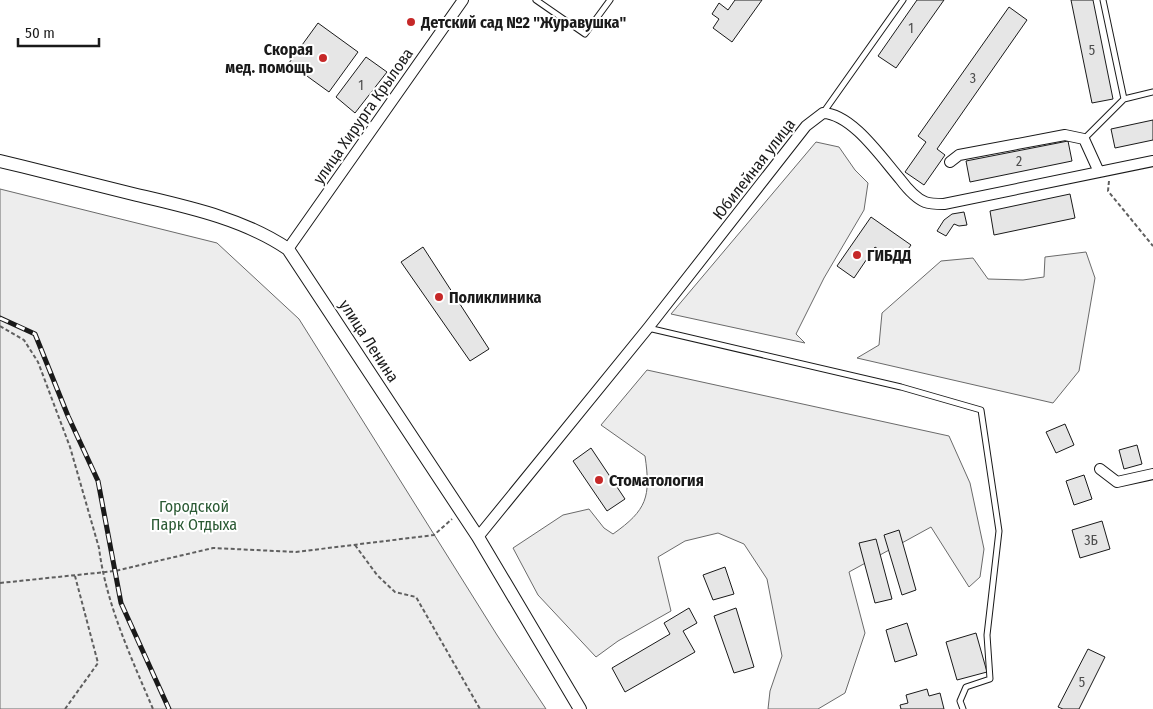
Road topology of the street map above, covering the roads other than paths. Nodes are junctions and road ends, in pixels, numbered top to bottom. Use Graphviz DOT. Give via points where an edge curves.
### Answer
graph roads {
  1 [pos="463,0"];
  2 [pos="536,0"];
  3 [pos="610,0"];
  4 [pos="902,0"];
  5 [pos="1103,0"];
  6 [pos="1153,92"];
  7 [pos="1124,99"];
  8 [pos="822,113"];
  9 [pos="1084,139"];
  10 [pos="0,161"];
  11 [pos="950,162"];
  12 [pos="1153,162"];
  13 [pos="1104,171"];
  14 [pos="288,249"];
  15 [pos="648,328"];
  16 [pos="1100,469"];
  17 [pos="1153,474"];
  18 [pos="478,537"];
  19 [pos="580,709"];
  20 [pos="963,709"];
  1 -- 14 [label="street, улица Хирурга Крылова"];
  2 -- 3 [label="lane" via="586,34"];
  4 -- 8 [label="lane"];
  5 -- 7 [label="lane"];
  6 -- 7 [label="lane"];
  7 -- 9 [label="lane"];
  8 -- 13 [label="street" via="833,113 848,123 909,190 925,202 944,204"];
  8 -- 15 [label="street, Юбилейная улица" via="806,126"];
  9 -- 11 [label="street" via="1065,135 959,155"];
  9 -- 13 [label="street"];
  10 -- 14 [label="street, улица Ленина" via="196,209 268,237"];
  12 -- 13 [label="street"];
  14 -- 18 [label="street, улица Ленина"];
  15 -- 18 [label="street, Юбилейная улица"];
  15 -- 20 [label="lane" via="901,387 980,410 999,531 987,635 990,679 966,687 960,701"];
  16 -- 17 [label="street" via="1117,482"];
  18 -- 19 [label="street, улица Ленина"];
}
